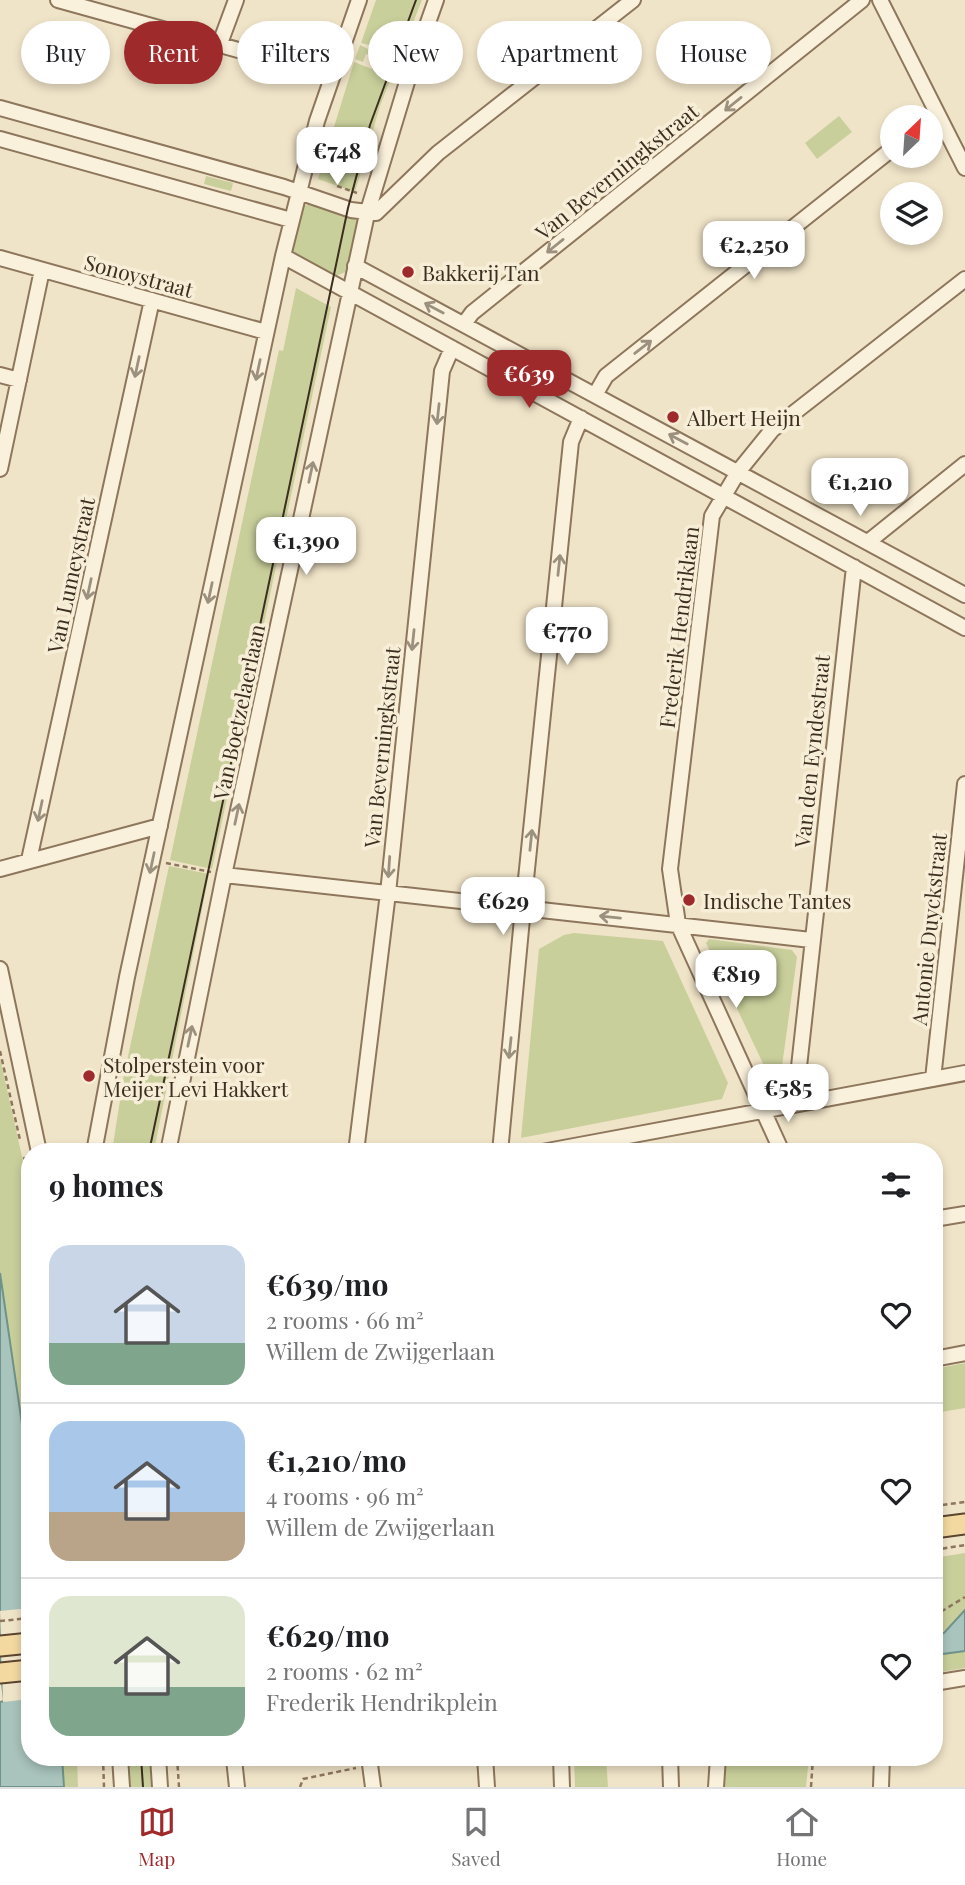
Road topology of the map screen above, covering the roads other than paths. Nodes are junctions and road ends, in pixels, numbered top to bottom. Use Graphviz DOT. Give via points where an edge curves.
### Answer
graph roads {
  1 [pos="58,0"];
  2 [pos="236,0"];
  3 [pos="359,0"];
  4 [pos="436,0"];
  5 [pos="633,0"];
  6 [pos="862,0"];
  7 [pos="880,0"];
  8 [pos="132,21"];
  9 [pos="352,21"];
  10 [pos="223,35"];
  11 [pos="330,84"];
  12 [pos="929,105"];
  13 [pos="0,108"];
  14 [pos="943,131"];
  15 [pos="0,139"];
  16 [pos="880,159"];
  17 [pos="965,169"];
  18 [pos="258,181"];
  19 [pos="297,194"];
  20 [pos="251,206"];
  21 [pos="367,214"];
  22 [pos="292,220"];
  23 [pos="283,256"];
  24 [pos="0,258"];
  25 [pos="355,266"];
  26 [pos="42,270"];
  27 [pos="965,279"];
  28 [pos="394,286"];
  29 [pos="350,293"];
  30 [pos="152,300"];
  31 [pos="382,310"];
  32 [pos="464,324"];
  33 [pos="266,332"];
  34 [pos="452,348"];
  35 [pos="0,375"];
  36 [pos="19,380"];
  37 [pos="595,395"];
  38 [pos="581,418"];
  39 [pos="965,464"];
  40 [pos="0,469"];
  41 [pos="738,472"];
  42 [pos="724,497"];
  43 [pos="868,542"];
  44 [pos="854,567"];
  45 [pos="965,595"];
  46 [pos="965,628"];
  47 [pos="965,784"];
  48 [pos="160,826"];
  49 [pos="29,860"];
  50 [pos="0,869"];
  51 [pos="224,875"];
  52 [pos="388,893"];
  53 [pos="523,908"];
  54 [pos="678,924"];
  55 [pos="811,940"];
  56 [pos="0,969"];
  57 [pos="965,1073"];
  58 [pos="933,1079"];
  59 [pos="795,1103"];
  60 [pos="762,1111"];
  61 [pos="37,1143"];
  62 [pos="96,1143"];
  63 [pos="170,1143"];
  64 [pos="357,1143"];
  65 [pos="501,1143"];
  66 [pos="590,1143"];
  67 [pos="778,1143"];
  68 [pos="965,1214"];
  69 [pos="943,1218"];
  70 [pos="965,1353"];
  71 [pos="943,1357"];
  72 [pos="965,1524"];
  73 [pos="943,1527"];
  74 [pos="21,1644"];
  75 [pos="0,1646"];
  76 [pos="21,1671"];
  77 [pos="0,1673"];
  78 [pos="965,1678"];
  79 [pos="943,1682"];
  80 [pos="121,1766"];
  81 [pos="159,1766"];
  82 [pos="235,1766"];
  83 [pos="370,1766"];
  84 [pos="486,1766"];
  85 [pos="561,1766"];
  86 [pos="670,1766"];
  87 [pos="717,1766"];
  88 [pos="882,1766"];
  89 [pos="122,1787"];
  90 [pos="160,1787"];
  91 [pos="237,1787"];
  92 [pos="373,1787"];
  93 [pos="487,1787"];
  94 [pos="562,1787"];
  95 [pos="671,1787"];
  96 [pos="716,1787"];
  97 [pos="881,1787"];
  1 -- 8 [label="street"];
  2 -- 10 [label="street"];
  3 -- 9 [label="street"];
  4 -- 21 [label="street, Van Boetzelaerlaan"];
  5 -- 21 [label="street" via="438,153 376,213"];
  6 -- 32 [label="street, Van Beverningkstraat, one-way"];
  7 -- 12 [label="street"];
  11 -- 19 [label="street"];
  13 -- 18 [label="street"];
  14 -- 17 [label="street"];
  15 -- 20 [label="street"];
  37 -- 16 [label="street, one-way" via="607,376"];
  18 -- 19 [label="street"];
  18 -- 20 [label="street"];
  19 -- 21 [label="street"];
  19 -- 22 [label="street"];
  20 -- 22 [label="street"];
  21 -- 25 [label="street, Van Boetzelaerlaan"];
  22 -- 23 [label="street"];
  23 -- 29 [label="street"];
  23 -- 33 [label="street"];
  24 -- 26 [label="street, Sonoystraat"];
  25 -- 28 [label="street"];
  25 -- 29 [label="street, Van Boetzelaerlaan"];
  26 -- 30 [label="street, Sonoystraat"];
  26 -- 36 [label="street"];
  27 -- 41 [label="street, Frederik Hendriklaan" via="772,430"];
  28 -- 31 [label="street"];
  32 -- 28 [label="street, one-way"];
  29 -- 31 [label="street"];
  51 -- 29 [label="street, Van Boetzelaerlaan, one-way"];
  30 -- 33 [label="street, Sonoystraat"];
  30 -- 49 [label="street, Van Lumeystraat, one-way"];
  31 -- 34 [label="street"];
  32 -- 37 [label="street"];
  33 -- 48 [label="street, one-way"];
  34 -- 38 [label="street"];
  34 -- 52 [label="street, Van Beverningkstraat, one-way" via="441,384"];
  35 -- 36 [label="street"];
  36 -- 40 [label="street"];
  41 -- 37 [label="street, one-way"];
  38 -- 42 [label="street"];
  53 -- 38 [label="street, one-way" via="571,442"];
  39 -- 43 [label="street"];
  41 -- 42 [label="street, Frederik Hendriklaan"];
  41 -- 43 [label="street"];
  42 -- 44 [label="street"];
  42 -- 54 [label="street, Frederik Hendriklaan" via="712,516 670,869"];
  43 -- 45 [label="street"];
  44 -- 46 [label="street"];
  44 -- 55 [label="street, Van den Eyndestraat"];
  47 -- 58 [label="street, Antonie Duyckstraat"];
  48 -- 49 [label="street"];
  48 -- 62 [label="street, one-way"];
  49 -- 50 [label="street"];
  51 -- 52 [label="street"];
  63 -- 51 [label="street, Van Boetzelaerlaan, one-way"];
  52 -- 53 [label="street"];
  52 -- 64 [label="street, Van Beverningkstraat"];
  54 -- 53 [label="street, one-way"];
  53 -- 65 [label="street, one-way"];
  54 -- 55 [label="street"];
  54 -- 60 [label="street, Frederik Hendriklaan"];
  55 -- 59 [label="street, Van den Eyndestraat"];
  56 -- 61 [label="street"];
  57 -- 58 [label="street"];
  58 -- 59 [label="street"];
  59 -- 60 [label="street"];
  60 -- 66 [label="street"];
  60 -- 67 [label="street, Frederik Hendriklaan"];
  68 -- 69 [label="street"];
  70 -- 71 [label="street"];
  72 -- 73 [label="main road"];
  74 -- 75 [label="main road"];
  76 -- 77 [label="main road"];
  78 -- 79 [label="street"];
  80 -- 89 [label="street"];
  81 -- 90 [label="street"];
  82 -- 91 [label="street"];
  83 -- 92 [label="street"];
  84 -- 93 [label="street"];
  85 -- 94 [label="street"];
  86 -- 95 [label="street"];
  87 -- 96 [label="street"];
  88 -- 97 [label="street"];
}
